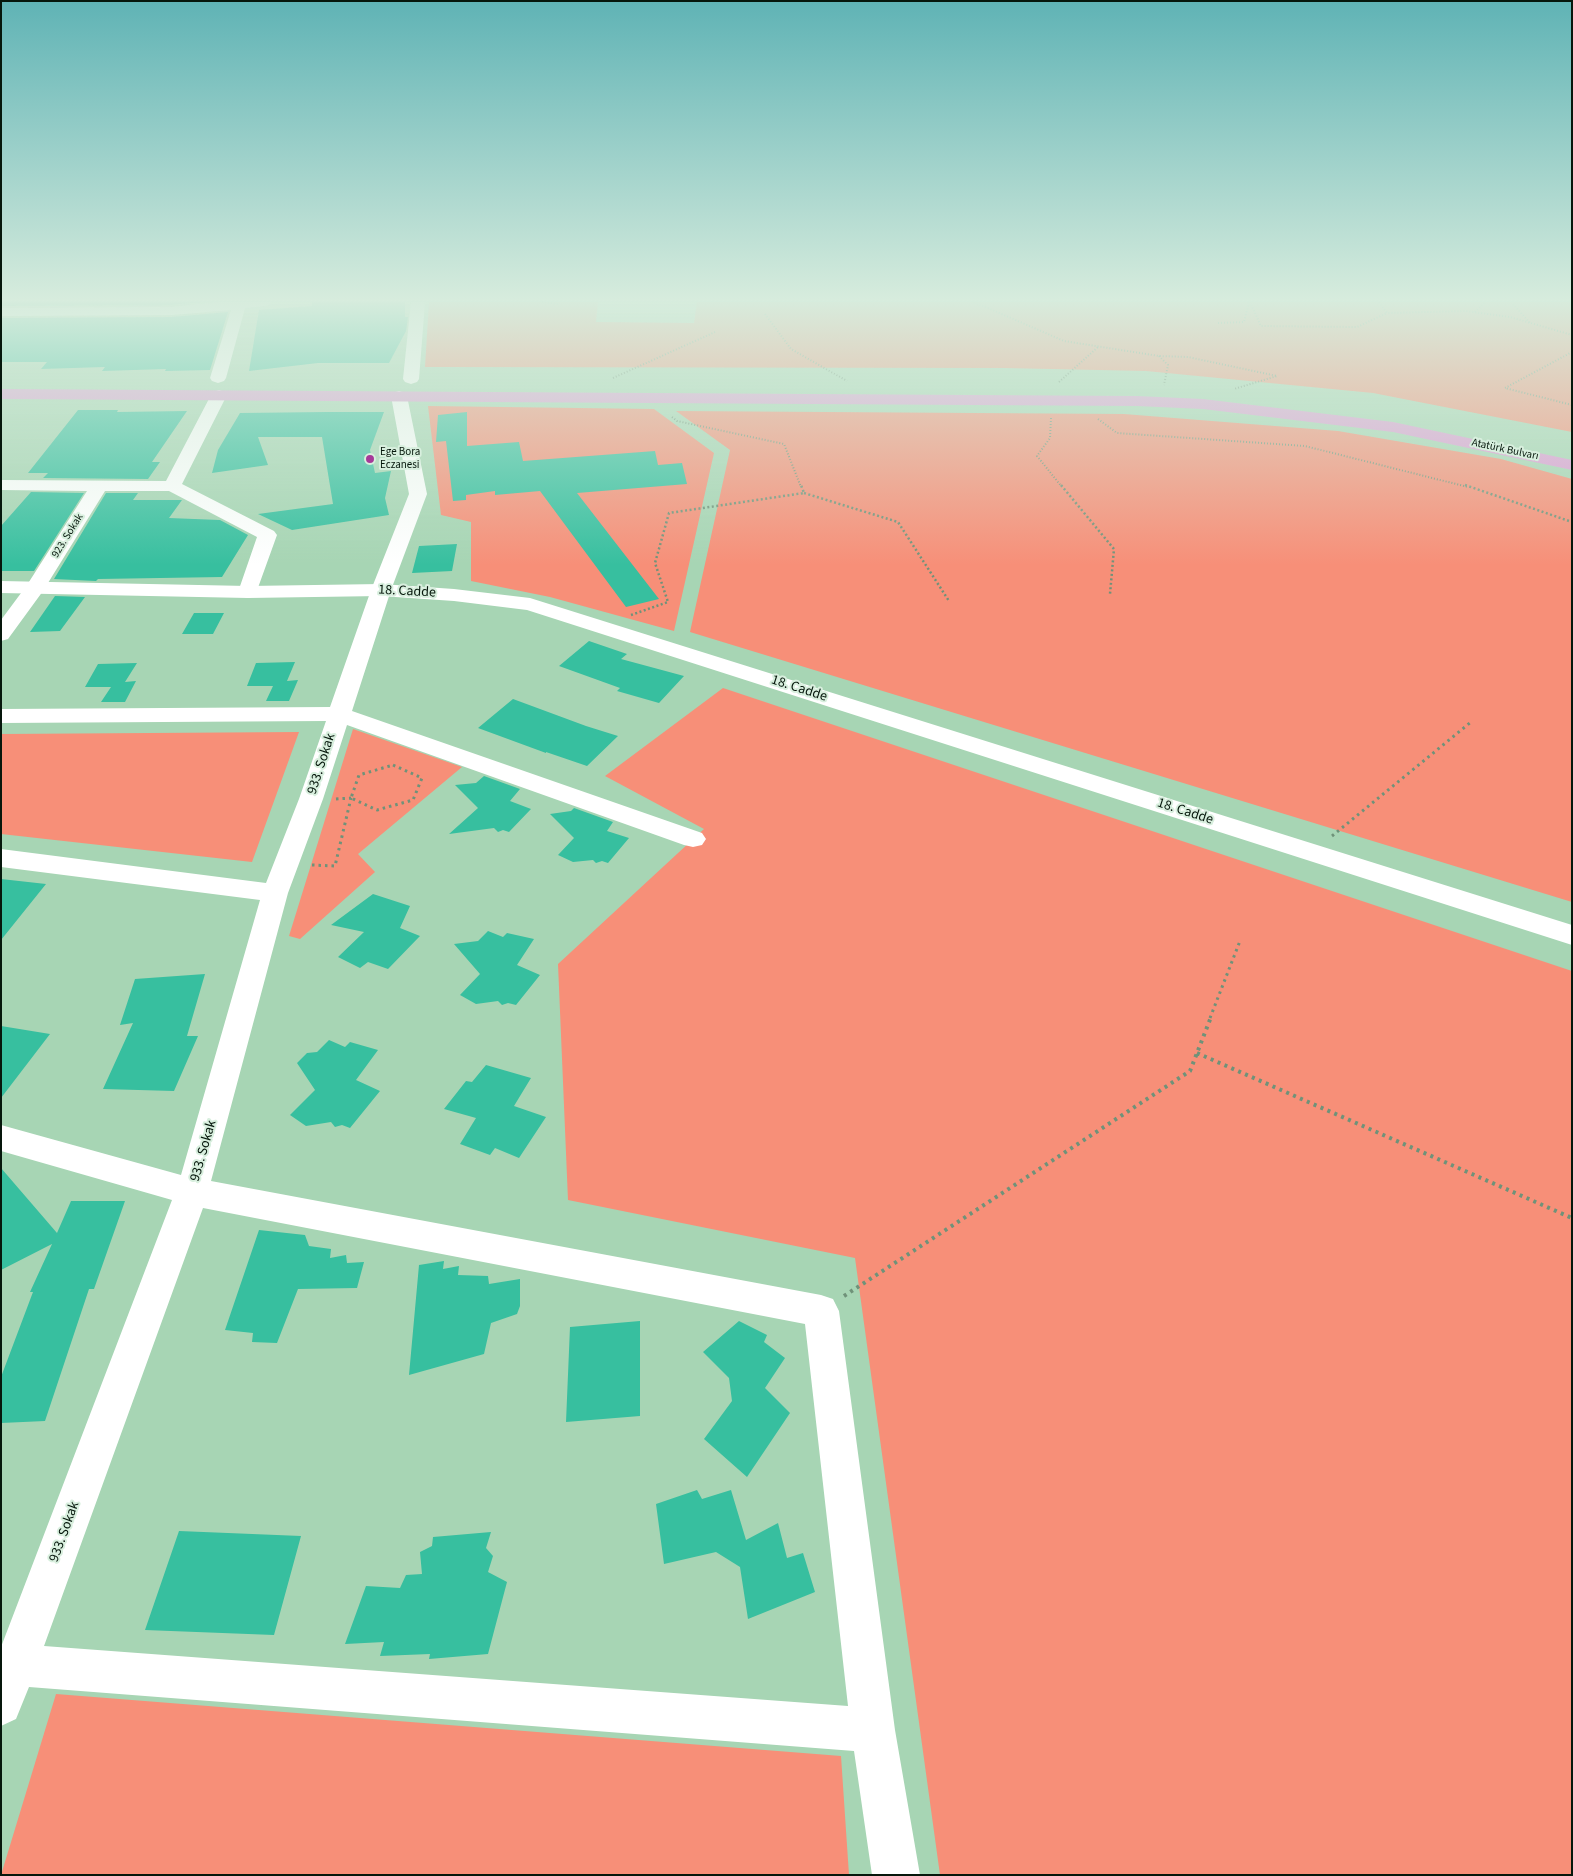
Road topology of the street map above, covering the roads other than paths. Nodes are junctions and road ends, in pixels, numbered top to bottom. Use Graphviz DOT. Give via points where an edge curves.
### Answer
graph roads {
  1 [pos="139,390"];
  2 [pos="217,390"];
  3 [pos="269,390"];
  4 [pos="1222,390"];
  5 [pos="1229,390"];
  6 [pos="1,394"];
  7 [pos="399,396"];
  8 [pos="1572,465"];
  9 [pos="1,485"];
  10 [pos="100,485"];
  11 [pos="172,486"];
  12 [pos="1,587"];
  13 [pos="36,587"];
  14 [pos="381,590"];
  15 [pos="248,592"];
  16 [pos="1,635"];
  17 [pos="338,714"];
  18 [pos="1,716"];
  19 [pos="693,839"];
  20 [pos="1,858"];
  21 [pos="275,893"];
  22 [pos="1572,935"];
  23 [pos="1,1138"];
  24 [pos="192,1192"];
  25 [pos="16,1665"];
  26 [pos="1,1704"];
  27 [pos="873,1730"];
  28 [pos="896,1875"];
  1 -- 6 [label="main road, Atatürk Bulvarı"];
  2 -- 11 [label="street"];
  3 -- 7 [label="main road, Atatürk Bulvarı"];
  4 -- 5 [label="main road"];
  7 -- 8 [label="main road, Atatürk Bulvarı" via="1073,400 1203,404 1393,427"];
  7 -- 14 [label="street, 933. Sokak" via="418,494"];
  9 -- 10 [label="street"];
  10 -- 11 [label="street"];
  10 -- 13 [label="street, 923. Sokak"];
  11 -- 15 [label="street" via="267,535"];
  12 -- 13 [label="street, 18. Cadde"];
  13 -- 15 [label="street, 18. Cadde"];
  13 -- 16 [label="street, 923. Sokak"];
  14 -- 15 [label="street, 18. Cadde"];
  14 -- 17 [label="street, 933. Sokak"];
  14 -- 22 [label="street, 18. Cadde" via="454,594 530,604"];
  17 -- 18 [label="street"];
  17 -- 19 [label="street"];
  17 -- 21 [label="street, 933. Sokak" via="311,800"];
  20 -- 21 [label="street"];
  21 -- 24 [label="street, 933. Sokak"];
  23 -- 24 [label="street"];
  24 -- 25 [label="street, 933. Sokak"];
  24 -- 27 [label="street" via="821,1312"];
  25 -- 26 [label="street, 933. Sokak"];
  25 -- 27 [label="street"];
  27 -- 28 [label="street"];
}
